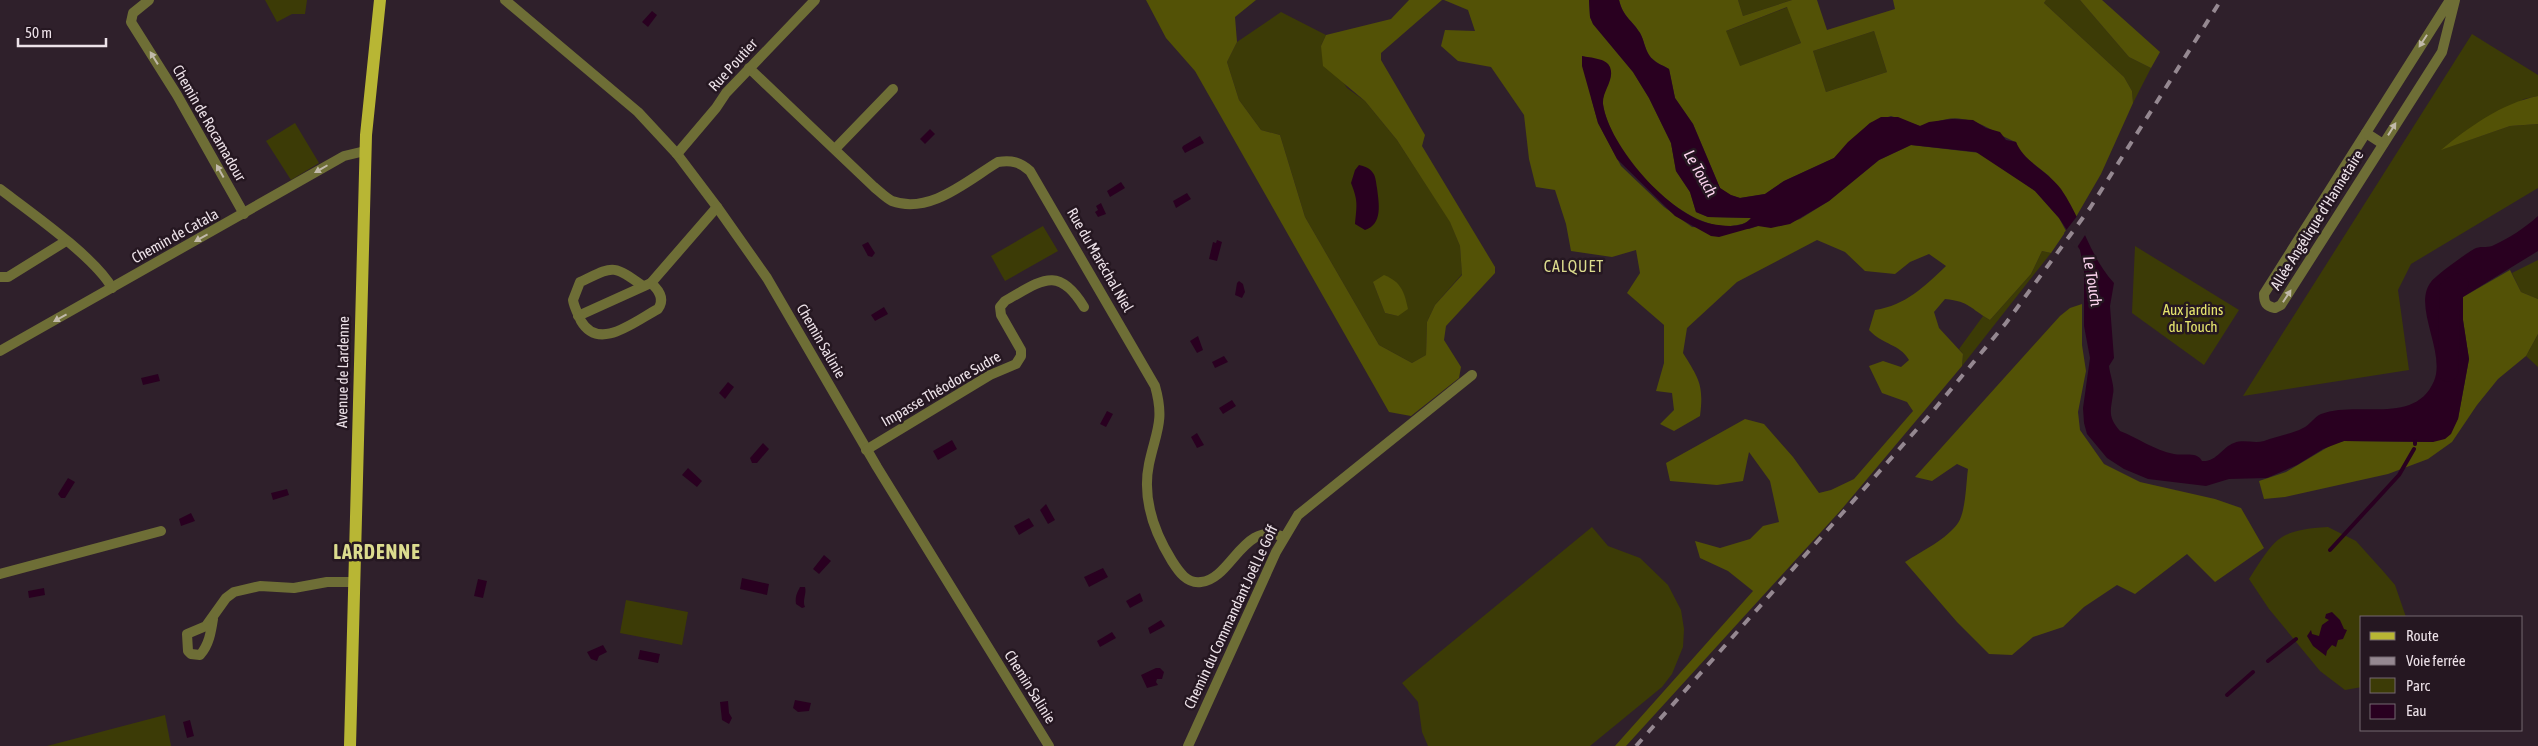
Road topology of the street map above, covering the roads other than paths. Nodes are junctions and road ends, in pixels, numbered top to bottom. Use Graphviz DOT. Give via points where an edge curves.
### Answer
graph roads {
  1 [pos="149,0"];
  2 [pos="380,0"];
  3 [pos="505,0"];
  4 [pos="815,0"];
  5 [pos="2450,0"];
  6 [pos="2455,0"];
  7 [pos="749,68"];
  8 [pos="893,89"];
  9 [pos="2366,133"];
  10 [pos="2383,144"];
  11 [pos="835,149"];
  12 [pos="365,151"];
  13 [pos="677,154"];
  14 [pos="0,188"];
  15 [pos="717,207"];
  16 [pos="244,214"];
  17 [pos="66,241"];
  18 [pos="0,277"];
  19 [pos="647,285"];
  20 [pos="112,288"];
  21 [pos="1084,307"];
  22 [pos="578,316"];
  23 [pos="0,351"];
  24 [pos="1472,375"];
  25 [pos="866,450"];
  26 [pos="161,531"];
  27 [pos="1284,537"];
  28 [pos="0,574"];
  29 [pos="355,582"];
  30 [pos="212,619"];
  31 [pos="350,746"];
  32 [pos="1049,746"];
  33 [pos="1188,746"];
  16 -- 1 [label="street, Chemin de Rocamadour, one-way" via="177,95 131,22 133,13"];
  2 -- 12 [label="main road, Avenue de Lardenne"];
  3 -- 13 [label="street, Chemin Salinie" via="638,112"];
  4 -- 7 [label="street, Rue Poutier"];
  5 -- 9 [label="street, Allée Angélique d'Hannetaire, one-way"];
  10 -- 6 [label="street, Allée Angélique d'Hannetaire, one-way" via="2442,52"];
  7 -- 11 [label="street, Rue du Maréchal Niel"];
  7 -- 13 [label="street, Rue Poutier"];
  8 -- 11 [label="street"];
  9 -- 10 [label="street, Allée Angélique d'Hannetaire"];
  9 -- 10 [label="street, Allée Angélique d'Hannetaire, one-way" via="2264,294 2268,306 2275,308 2281,305"];
  11 -- 27 [label="street, Rue du Maréchal Niel" via="892,201 914,204 932,202 998,162 1008,160 1023,164 1156,386 1160,400 1160,427 1149,464 1148,501 1155,529 1177,569 1190,581 1202,582 1214,577 1264,532"];
  12 -- 16 [label="street, Chemin de Catala, one-way" via="344,156"];
  12 -- 29 [label="main road, Avenue de Lardenne"];
  13 -- 15 [label="street, Chemin Salinie"];
  14 -- 17 [label="street"];
  15 -- 19 [label="street"];
  15 -- 25 [label="street, Chemin Salinie" via="767,278"];
  16 -- 20 [label="street, Chemin de Catala, one-way"];
  17 -- 18 [label="street" via="8,277"];
  17 -- 20 [label="street" via="102,274"];
  19 -- 22 [label="street"];
  19 -- 22 [label="street" via="619,270 606,269 580,282 576,288 573,300"];
  19 -- 22 [label="street" via="658,290 661,298 658,309 606,336 592,334"];
  20 -- 23 [label="street, Chemin de Catala, one-way"];
  21 -- 25 [label="street, Impasse Théodore Sudre" via="1073,290 1063,282 1046,280 1005,301 1000,307 1000,315 1021,350 1016,364 990,375"];
  24 -- 27 [label="street, Chemin du Commandant Joël Le Goff" via="1298,515"];
  25 -- 32 [label="street, Chemin Salinie"];
  26 -- 28 [label="street"];
  27 -- 33 [label="street, Chemin du Commandant Joël Le Goff"];
  29 -- 30 [label="street" via="327,582 294,588 260,586 234,592"];
  29 -- 31 [label="main road, Avenue de Lardenne"];
}
